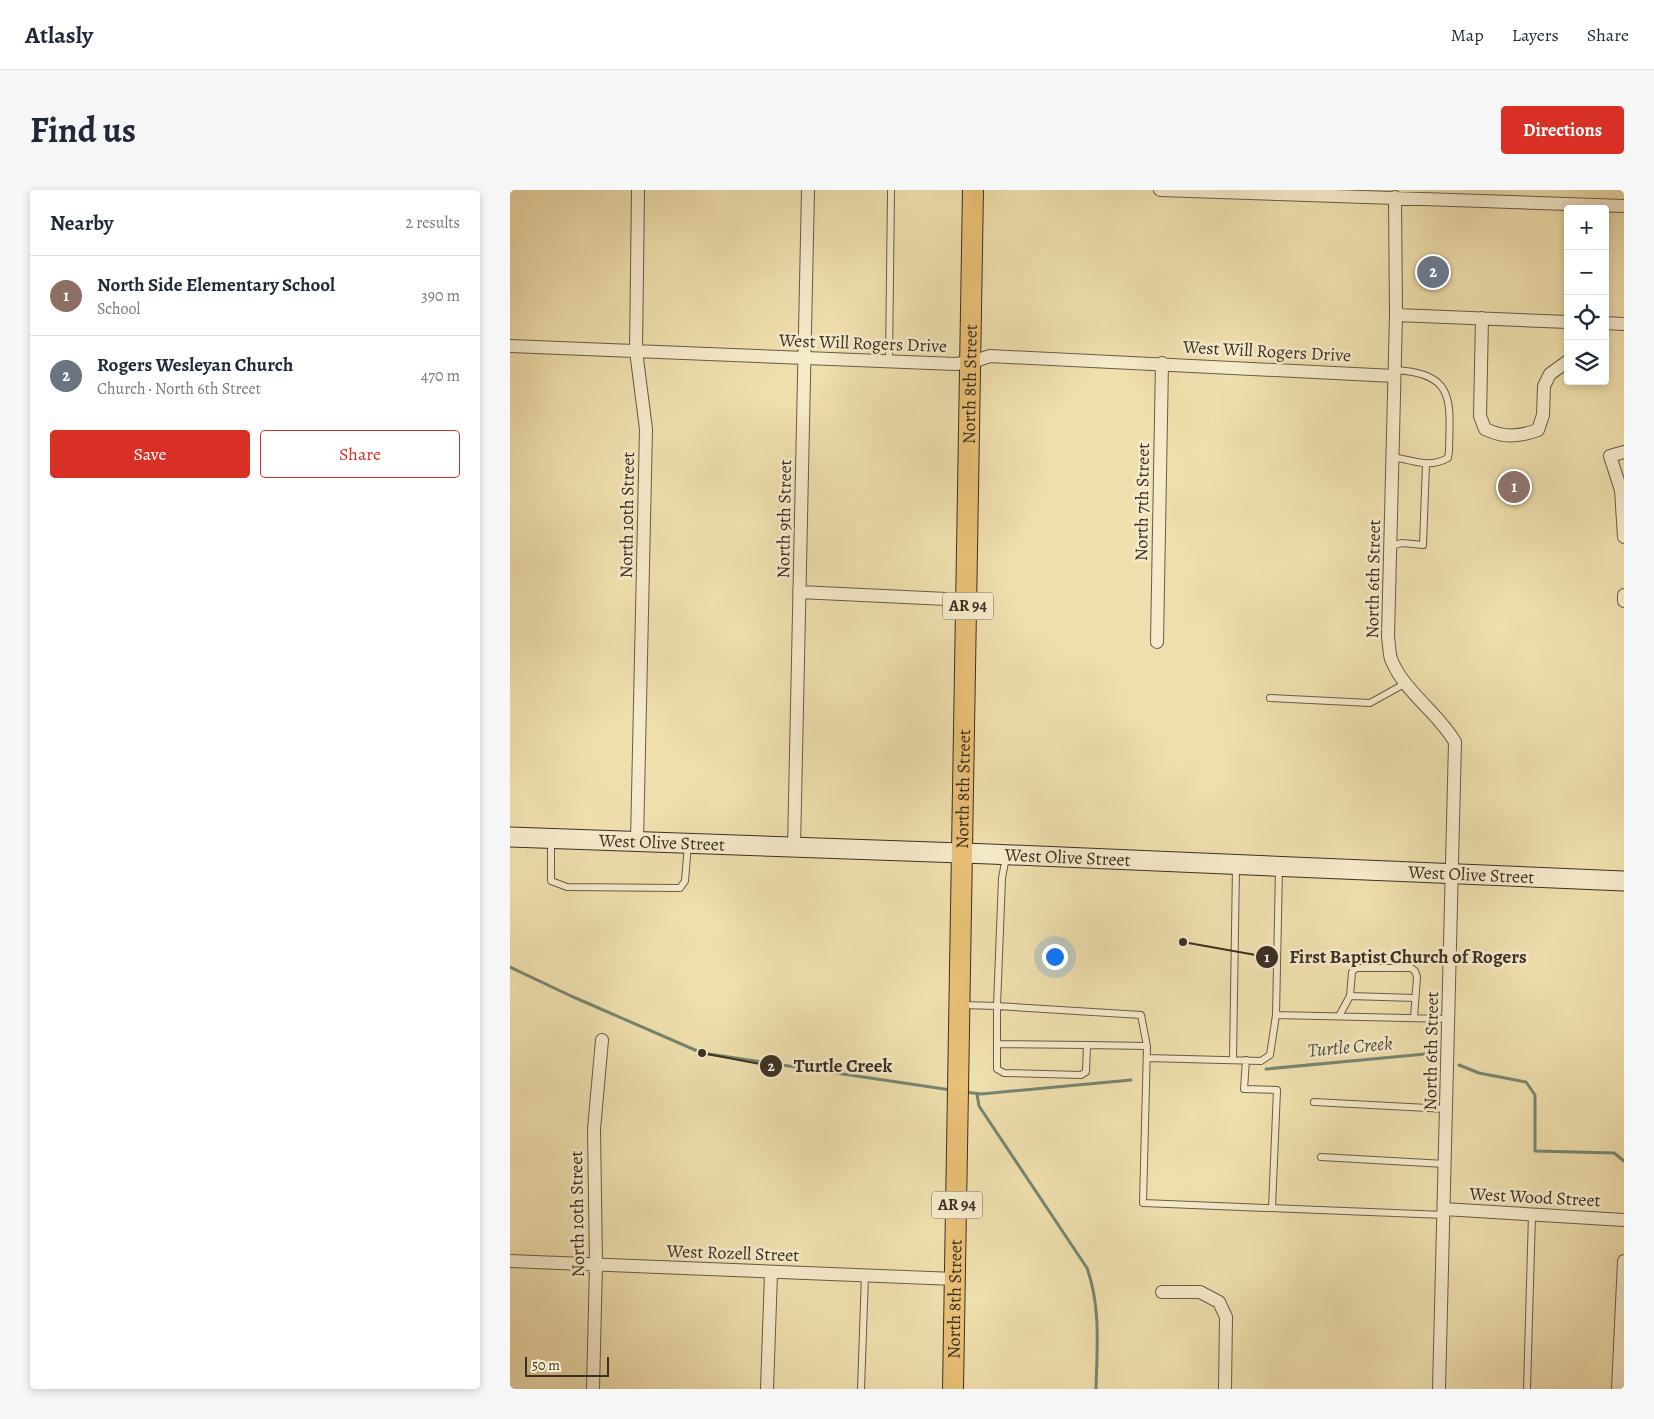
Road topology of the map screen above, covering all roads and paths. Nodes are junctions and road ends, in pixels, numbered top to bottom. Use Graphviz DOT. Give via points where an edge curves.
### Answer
graph roads {
  1 [pos="638,190"];
  2 [pos="808,190"];
  3 [pos="891,190"];
  4 [pos="974,190"];
  5 [pos="1160,190"];
  6 [pos="1369,193"];
  7 [pos="1395,197"];
  8 [pos="1624,206"];
  9 [pos="1396,315"];
  10 [pos="1482,318"];
  11 [pos="1564,322"];
  12 [pos="1609,324"];
  13 [pos="1624,324"];
  14 [pos="510,346"];
  15 [pos="636,351"];
  16 [pos="805,359"];
  17 [pos="888,362"];
  18 [pos="972,362"];
  19 [pos="1162,364"];
  20 [pos="1564,364"];
  21 [pos="1394,373"];
  22 [pos="1624,452"];
  23 [pos="1392,457"];
  24 [pos="1426,464"];
  25 [pos="1624,537"];
  26 [pos="1390,546"];
  27 [pos="800,592"];
  28 [pos="1624,595"];
  29 [pos="968,600"];
  30 [pos="1624,601"];
  31 [pos="1157,642"];
  32 [pos="1406,683"];
  33 [pos="1270,698"];
  34 [pos="510,837"];
  35 [pos="551,838"];
  36 [pos="637,841"];
  37 [pos="688,843"];
  38 [pos="794,848"];
  39 [pos="963,853"];
  40 [pos="1006,854"];
  41 [pos="1236,864"];
  42 [pos="1279,866"];
  43 [pos="1452,872"];
  44 [pos="1624,881"];
  45 [pos="1350,996"];
  46 [pos="1415,998"];
  47 [pos="961,1005"];
  48 [pos="997,1006"];
  49 [pos="1276,1015"];
  50 [pos="1339,1016"];
  51 [pos="1414,1018"];
  52 [pos="1449,1019"];
  53 [pos="602,1040"];
  54 [pos="997,1044"];
  55 [pos="1087,1045"];
  56 [pos="1147,1046"];
  57 [pos="1147,1058"];
  58 [pos="1233,1060"];
  59 [pos="1246,1060"];
  60 [pos="1314,1102"];
  61 [pos="1447,1109"];
  62 [pos="1321,1157"];
  63 [pos="1446,1164"];
  64 [pos="1272,1208"];
  65 [pos="1444,1212"];
  66 [pos="1532,1214"];
  67 [pos="1624,1220"];
  68 [pos="510,1261"];
  69 [pos="1624,1261"];
  70 [pos="596,1265"];
  71 [pos="771,1273"];
  72 [pos="865,1275"];
  73 [pos="955,1278"];
  74 [pos="1162,1292"];
  75 [pos="593,1389"];
  76 [pos="767,1389"];
  77 [pos="861,1389"];
  78 [pos="953,1389"];
  79 [pos="1225,1389"];
  80 [pos="1439,1389"];
  81 [pos="1527,1389"];
  82 [pos="1618,1389"];
  1 -- 15 [label="street, North 10th Street"];
  2 -- 16 [label="street, North 9th Street"];
  3 -- 17 [label="lane"];
  4 -- 18 [label="main road, North 8th Street / AR 94"];
  5 -- 6 [label="street"];
  6 -- 7 [label="street"];
  7 -- 8 [label="street"];
  7 -- 9 [label="street, North 6th Street"];
  9 -- 10 [label="street"];
  9 -- 21 [label="street, North 6th Street"];
  10 -- 11 [label="street"];
  10 -- 20 [label="street" via="1480,416 1485,429 1499,435 1520,436 1538,430 1543,415 1544,386 1550,374"];
  12 -- 13 [label="street"];
  14 -- 15 [label="street, West Will Rogers Drive"];
  15 -- 16 [label="street, West Will Rogers Drive"];
  15 -- 36 [label="street, North 10th Street" via="646,429"];
  16 -- 17 [label="street, West Will Rogers Drive"];
  16 -- 27 [label="street, North 9th Street"];
  17 -- 18 [label="street, West Will Rogers Drive"];
  18 -- 19 [label="street, West Will Rogers Drive" via="990,356"];
  18 -- 29 [label="main road, North 8th Street / AR 94"];
  19 -- 21 [label="street, West Will Rogers Drive"];
  19 -- 31 [label="street, North 7th Street"];
  21 -- 23 [label="street, North 6th Street"];
  21 -- 24 [label="lane" via="1429,376 1446,393 1450,404 1448,458 1437,464"];
  22 -- 25 [label="street" via="1610,456 1621,490"];
  23 -- 24 [label="lane"];
  23 -- 26 [label="street, North 6th Street"];
  24 -- 26 [label="lane" via="1423,545"];
  26 -- 32 [label="street, North 6th Street" via="1389,644 1391,658"];
  27 -- 29 [label="street"];
  27 -- 38 [label="street, North 9th Street"];
  28 -- 30 [label="street"];
  29 -- 39 [label="main road, North 8th Street / AR 94"];
  32 -- 33 [label="lane" via="1370,703"];
  32 -- 43 [label="street, North 6th Street" via="1446,726 1455,742"];
  34 -- 35 [label="main road, West Olive Street"];
  35 -- 36 [label="main road, West Olive Street"];
  35 -- 37 [label="lane" via="551,881 567,887 675,890 685,881"];
  36 -- 37 [label="main road, West Olive Street"];
  37 -- 38 [label="main road, West Olive Street"];
  38 -- 39 [label="main road, West Olive Street"];
  39 -- 40 [label="main road, West Olive Street"];
  39 -- 47 [label="main road, North 8th Street / AR 94"];
  40 -- 41 [label="main road, West Olive Street"];
  40 -- 48 [label="lane" via="1002,878"];
  41 -- 42 [label="main road, West Olive Street"];
  41 -- 58 [label="lane"];
  42 -- 43 [label="main road, West Olive Street"];
  42 -- 49 [label="lane"];
  43 -- 44 [label="main road, West Olive Street"];
  43 -- 52 [label="street, North 6th Street"];
  45 -- 46 [label="lane"];
  45 -- 46 [label="lane" via="1352,972 1356,968 1410,968 1417,977"];
  45 -- 50 [label="lane"];
  46 -- 51 [label="lane"];
  47 -- 48 [label="lane"];
  47 -- 73 [label="main road, North 8th Street / AR 94"];
  48 -- 54 [label="lane"];
  48 -- 56 [label="lane" via="1141,1015"];
  49 -- 50 [label="lane"];
  49 -- 59 [label="lane" via="1270,1055 1261,1061"];
  50 -- 51 [label="lane"];
  51 -- 52 [label="lane"];
  52 -- 61 [label="street, North 6th Street"];
  53 -- 70 [label="street, North 10th Street" via="594,1129"];
  54 -- 55 [label="lane"];
  54 -- 55 [label="lane" via="997,1069 1004,1073 1081,1075 1086,1072"];
  55 -- 56 [label="lane"];
  56 -- 57 [label="lane"];
  57 -- 58 [label="lane"];
  57 -- 64 [label="lane" via="1142,1203"];
  58 -- 59 [label="lane"];
  59 -- 64 [label="lane" via="1244,1089 1277,1090"];
  60 -- 61 [label="lane"];
  61 -- 63 [label="street, North 6th Street"];
  62 -- 63 [label="lane"];
  63 -- 65 [label="street, North 6th Street"];
  64 -- 65 [label="lane"];
  65 -- 66 [label="street, West Wood Street"];
  65 -- 80 [label="street, North 6th Street"];
  66 -- 67 [label="street, West Wood Street"];
  66 -- 81 [label="lane"];
  68 -- 70 [label="street, West Rozell Street"];
  69 -- 82 [label="street"];
  70 -- 71 [label="street, West Rozell Street"];
  70 -- 75 [label="street, North 10th Street"];
  71 -- 72 [label="street, West Rozell Street"];
  71 -- 76 [label="street"];
  72 -- 73 [label="street, West Rozell Street"];
  72 -- 77 [label="lane"];
  73 -- 78 [label="main road, North 8th Street / AR 94"];
  74 -- 79 [label="street" via="1200,1292 1219,1302 1226,1317"];
}
